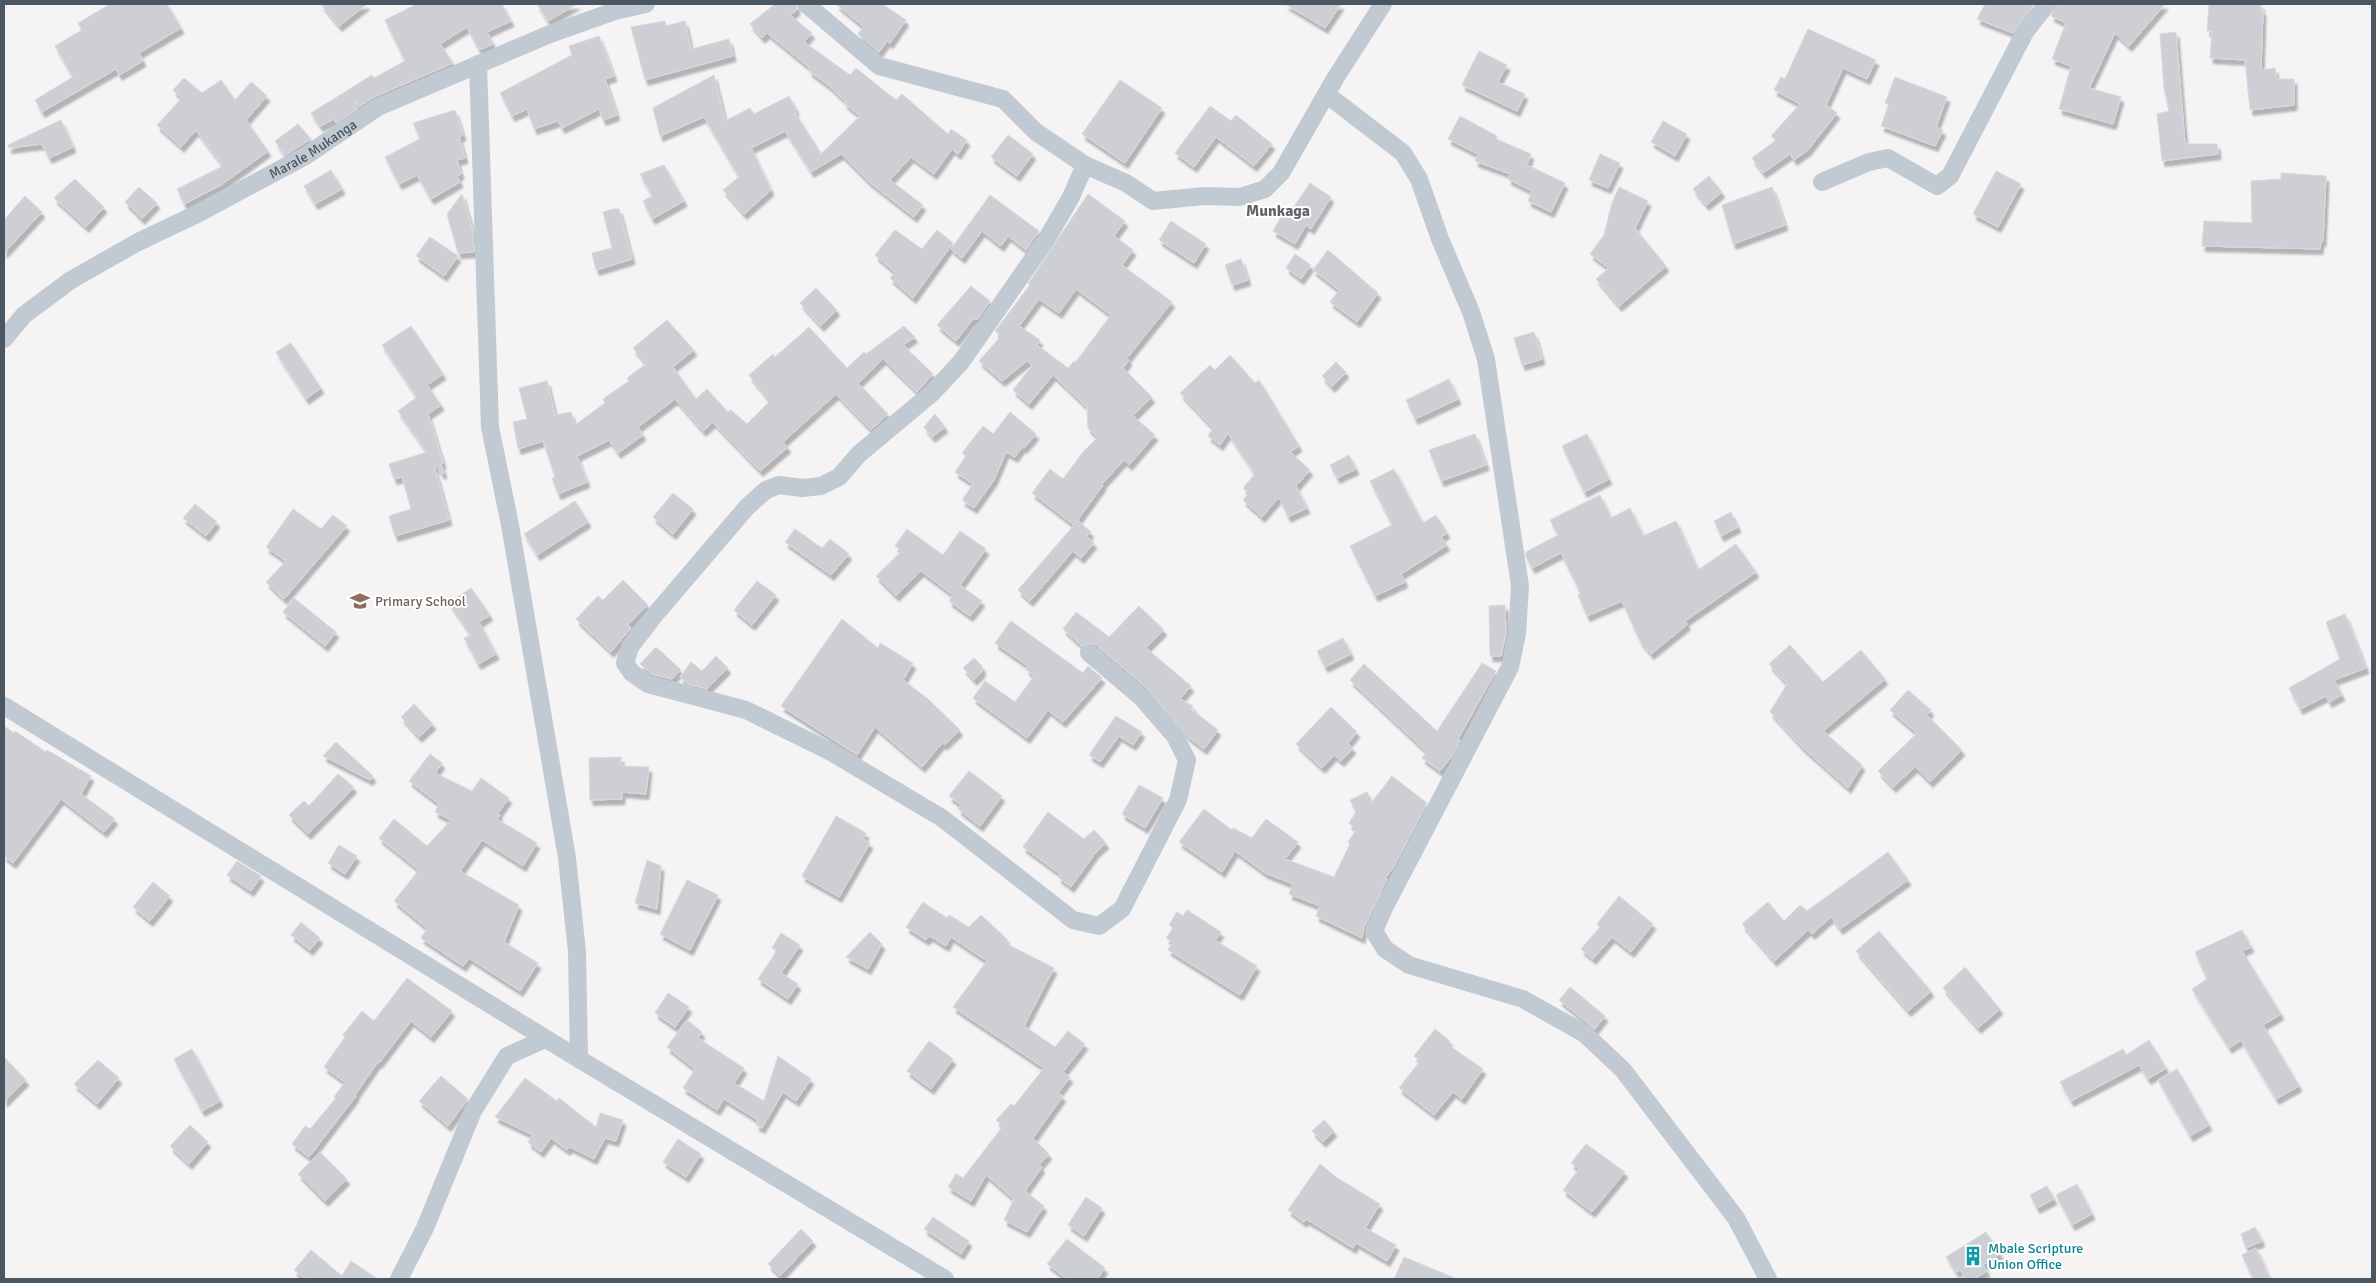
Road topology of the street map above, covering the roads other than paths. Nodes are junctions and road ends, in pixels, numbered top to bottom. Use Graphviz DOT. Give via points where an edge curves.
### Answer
graph roads {
  1 [pos="646,4"];
  2 [pos="806,4"];
  3 [pos="1382,4"];
  4 [pos="2047,4"];
  5 [pos="478,64"];
  6 [pos="1326,94"];
  7 [pos="1085,165"];
  8 [pos="1822,182"];
  9 [pos="4,339"];
  10 [pos="1089,653"];
  11 [pos="4,706"];
  12 [pos="546,1039"];
  13 [pos="579,1059"];
  14 [pos="399,1279"];
  15 [pos="945,1279"];
  16 [pos="1768,1279"];
  1 -- 5 [label="street, Marale Mukanga" via="615,11"];
  2 -- 7 [label="street" via="879,66 1003,99 1036,132"];
  3 -- 6 [label="street"];
  4 -- 8 [label="street" via="2025,32 1960,158 1944,181 1937,186 1888,158 1869,162"];
  5 -- 9 [label="street, Marale Mukanga" via="378,107 306,155 71,280 24,315"];
  5 -- 13 [label="street" via="490,427 567,858 577,952"];
  6 -- 7 [label="street" via="1281,173 1265,190 1240,197 1204,196 1153,201"];
  6 -- 16 [label="street" via="1404,153 1419,180 1486,359 1520,586 1517,634 1510,667 1374,931 1385,949 1410,965 1524,999 1586,1034 1623,1070 1736,1218"];
  7 -- 10 [label="street" via="1046,240 961,362 932,393 858,454 839,477 821,486 779,485 766,490 747,507 653,617 630,647 625,663 632,673 648,684 746,710 831,752 942,818 1074,920 1099,926 1122,909 1178,800 1187,760 1175,736 1142,698"];
  11 -- 12 [label="street"];
  12 -- 13 [label="street"];
  12 -- 14 [label="street" via="507,1056 472,1111 425,1228"];
  13 -- 15 [label="street"];
}
